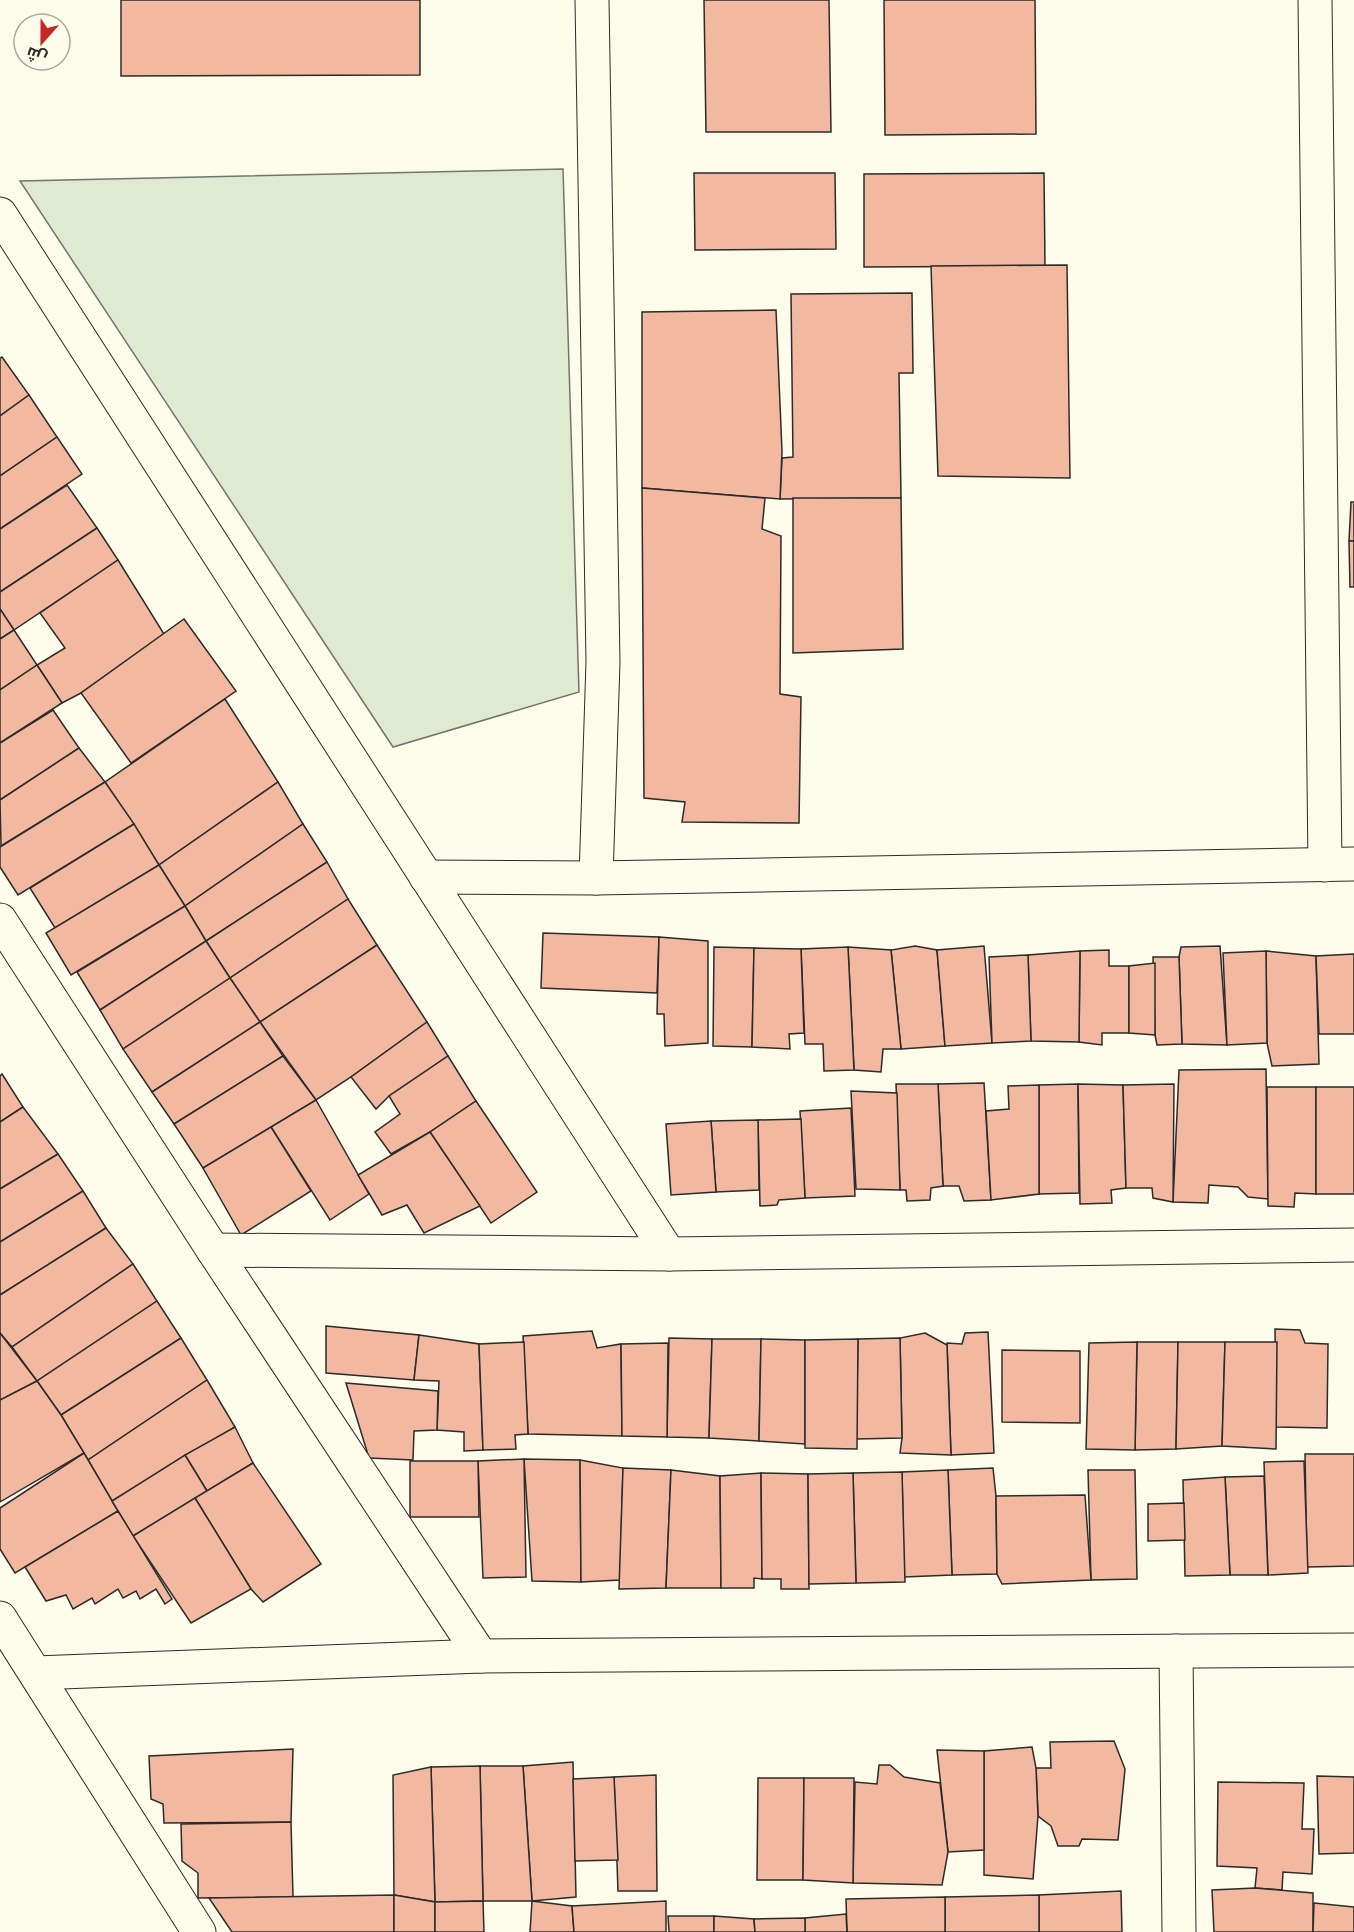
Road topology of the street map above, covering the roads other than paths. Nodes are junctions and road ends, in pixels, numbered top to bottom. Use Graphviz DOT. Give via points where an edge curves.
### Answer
graph roads {
  1 [pos="592,0"];
  2 [pos="1316,0"];
  3 [pos="0,214"];
  4 [pos="1340,864"];
  5 [pos="426,877"];
  6 [pos="596,878"];
  7 [pos="0,920"];
  8 [pos="1354,1245"];
  9 [pos="213,1250"];
  10 [pos="669,1254"];
  11 [pos="0,1618"];
  12 [pos="1354,1650"];
  13 [pos="1176,1652"];
  14 [pos="481,1656"];
  15 [pos="36,1673"];
  16 [pos="199,1932"];
  17 [pos="1179,1932"];
  1 -- 6 [label="street" via="603,662"];
  2 -- 4 [label="street"];
  3 -- 5 [label="street"];
  4 -- 6 [label="street"];
  5 -- 6 [label="street"];
  5 -- 10 [label="street"];
  7 -- 9 [label="street"];
  8 -- 10 [label="street"];
  9 -- 10 [label="street"];
  9 -- 14 [label="street"];
  11 -- 15 [label="street"];
  12 -- 13 [label="street"];
  13 -- 14 [label="street"];
  13 -- 17 [label="street"];
  14 -- 15 [label="street"];
  15 -- 16 [label="street"];
}
